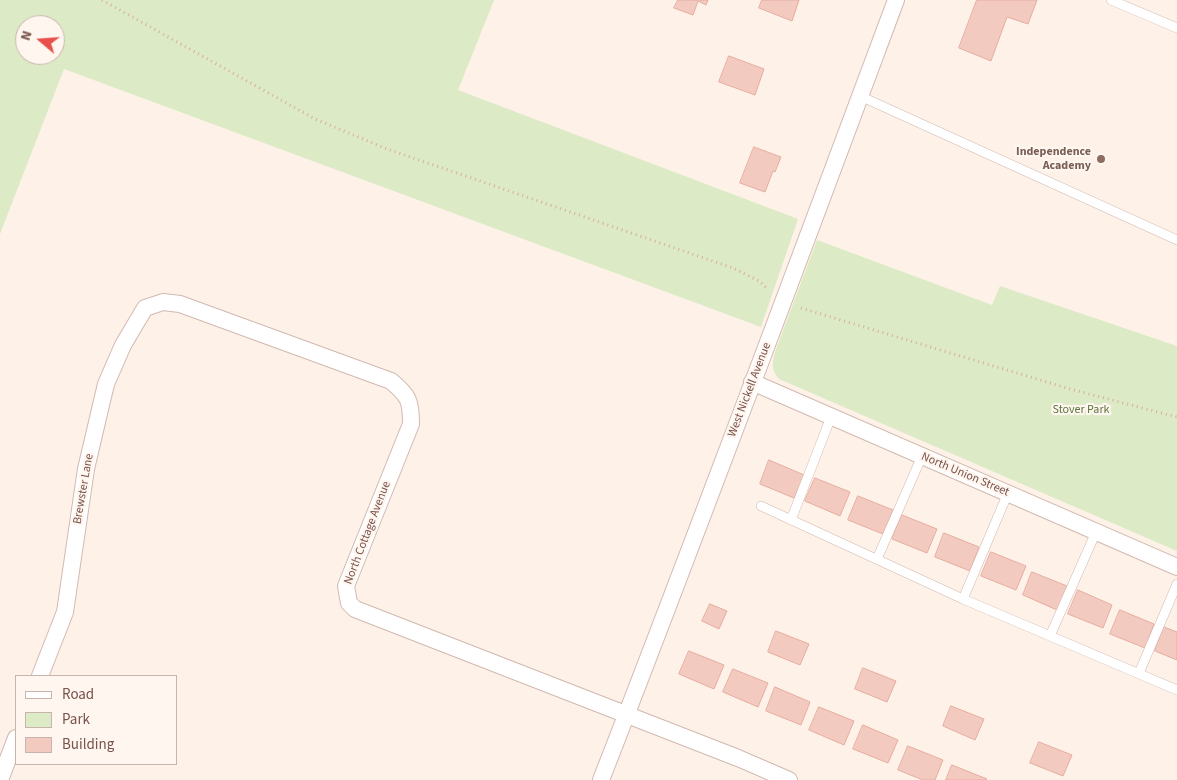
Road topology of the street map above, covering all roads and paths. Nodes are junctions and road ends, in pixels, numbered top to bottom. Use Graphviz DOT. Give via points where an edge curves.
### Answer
graph roads {
  1 [pos="102,0"];
  2 [pos="896,0"];
  3 [pos="1112,0"];
  4 [pos="1177,28"];
  5 [pos="860,96"];
  6 [pos="1177,240"];
  7 [pos="784,303"];
  8 [pos="145,308"];
  9 [pos="752,382"];
  10 [pos="832,417"];
  11 [pos="1177,418"];
  12 [pos="922,456"];
  13 [pos="1008,493"];
  14 [pos="762,506"];
  15 [pos="791,520"];
  16 [pos="1096,532"];
  17 [pos="876,560"];
  18 [pos="1177,567"];
  19 [pos="1177,584"];
  20 [pos="963,599"];
  21 [pos="1050,636"];
  22 [pos="1139,673"];
  23 [pos="40,675"];
  24 [pos="1177,690"];
  25 [pos="626,715"];
  26 [pos="15,741"];
  27 [pos="0,780"];
  28 [pos="601,780"];
  29 [pos="789,780"];
  1 -- 7 [label="path" via="315,119 387,149 733,268 758,281"];
  2 -- 5 [label="street, West Nickell Avenue"];
  3 -- 4 [label="lane"];
  5 -- 6 [label="lane"];
  5 -- 7 [label="street, West Nickell Avenue"];
  7 -- 9 [label="street, West Nickell Avenue"];
  7 -- 11 [label="path"];
  8 -- 23 [label="street, Brewster Lane" via="123,345 106,384 86,469 65,612"];
  8 -- 25 [label="street, North Cottage Avenue" via="163,302 180,304 391,381 404,392 411,407 411,424 346,586 349,603 355,609"];
  9 -- 10 [label="street, North Union Street"];
  9 -- 25 [label="street, West Nickell Avenue"];
  10 -- 12 [label="street, North Union Street"];
  10 -- 15 [label="lane"];
  12 -- 13 [label="street, North Union Street"];
  12 -- 17 [label="lane"];
  13 -- 16 [label="street, North Union Street"];
  13 -- 20 [label="lane"];
  14 -- 15 [label="lane"];
  15 -- 17 [label="lane"];
  16 -- 18 [label="street, North Union Street"];
  16 -- 21 [label="lane"];
  17 -- 20 [label="lane"];
  19 -- 22 [label="lane"];
  20 -- 21 [label="lane"];
  21 -- 22 [label="lane"];
  22 -- 24 [label="lane"];
  25 -- 28 [label="street, West Nickell Avenue"];
  25 -- 29 [label="street, North Cottage Avenue"];
  26 -- 27 [label="street"];
}
